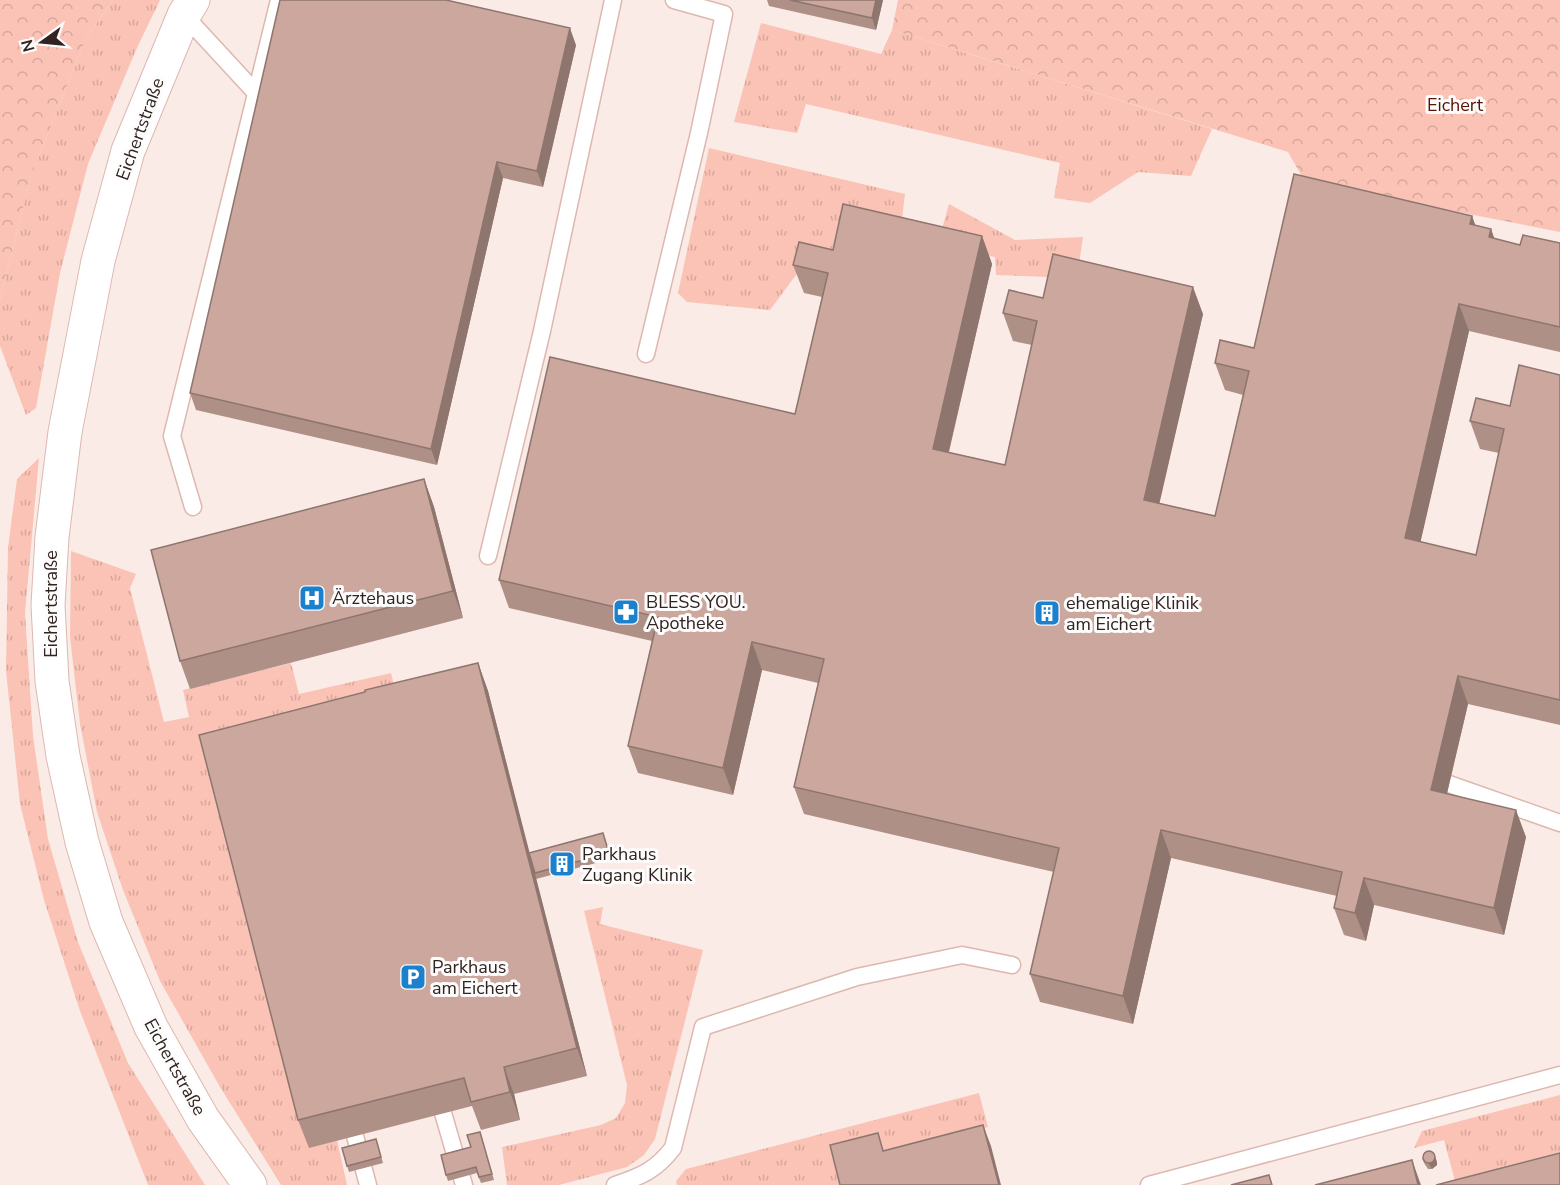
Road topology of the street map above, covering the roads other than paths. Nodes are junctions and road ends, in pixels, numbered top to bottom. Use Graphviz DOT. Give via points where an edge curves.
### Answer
graph roads {
  1 [pos="279,0"];
  2 [pos="613,0"];
  3 [pos="674,0"];
  4 [pos="188,7"];
  5 [pos="256,93"];
  6 [pos="646,354"];
  7 [pos="193,507"];
  8 [pos="488,556"];
  9 [pos="1449,784"];
  10 [pos="1560,823"];
  11 [pos="1012,965"];
  12 [pos="1560,1075"];
  13 [pos="443,1113"];
  14 [pos="355,1136"];
  15 [pos="250,1185"];
  16 [pos="368,1185"];
  17 [pos="464,1185"];
  18 [pos="615,1185"];
  19 [pos="1149,1185"];
  1 -- 5 [label="lane"];
  2 -- 8 [label="lane" via="542,331"];
  3 -- 6 [label="lane" via="724,14"];
  4 -- 5 [label="lane"];
  4 -- 15 [label="street, Eichertstraße" via="128,151 98,261 65,432 52,537 48,616 63,756 82,842 106,922 151,1027 203,1119"];
  5 -- 7 [label="lane" via="172,436"];
  9 -- 10 [label="lane"];
  11 -- 18 [label="lane" via="962,955 857,977 703,1027 673,1148 661,1163"];
  12 -- 19 [label="lane"];
  13 -- 17 [label="lane"];
  14 -- 16 [label="lane"];
}
